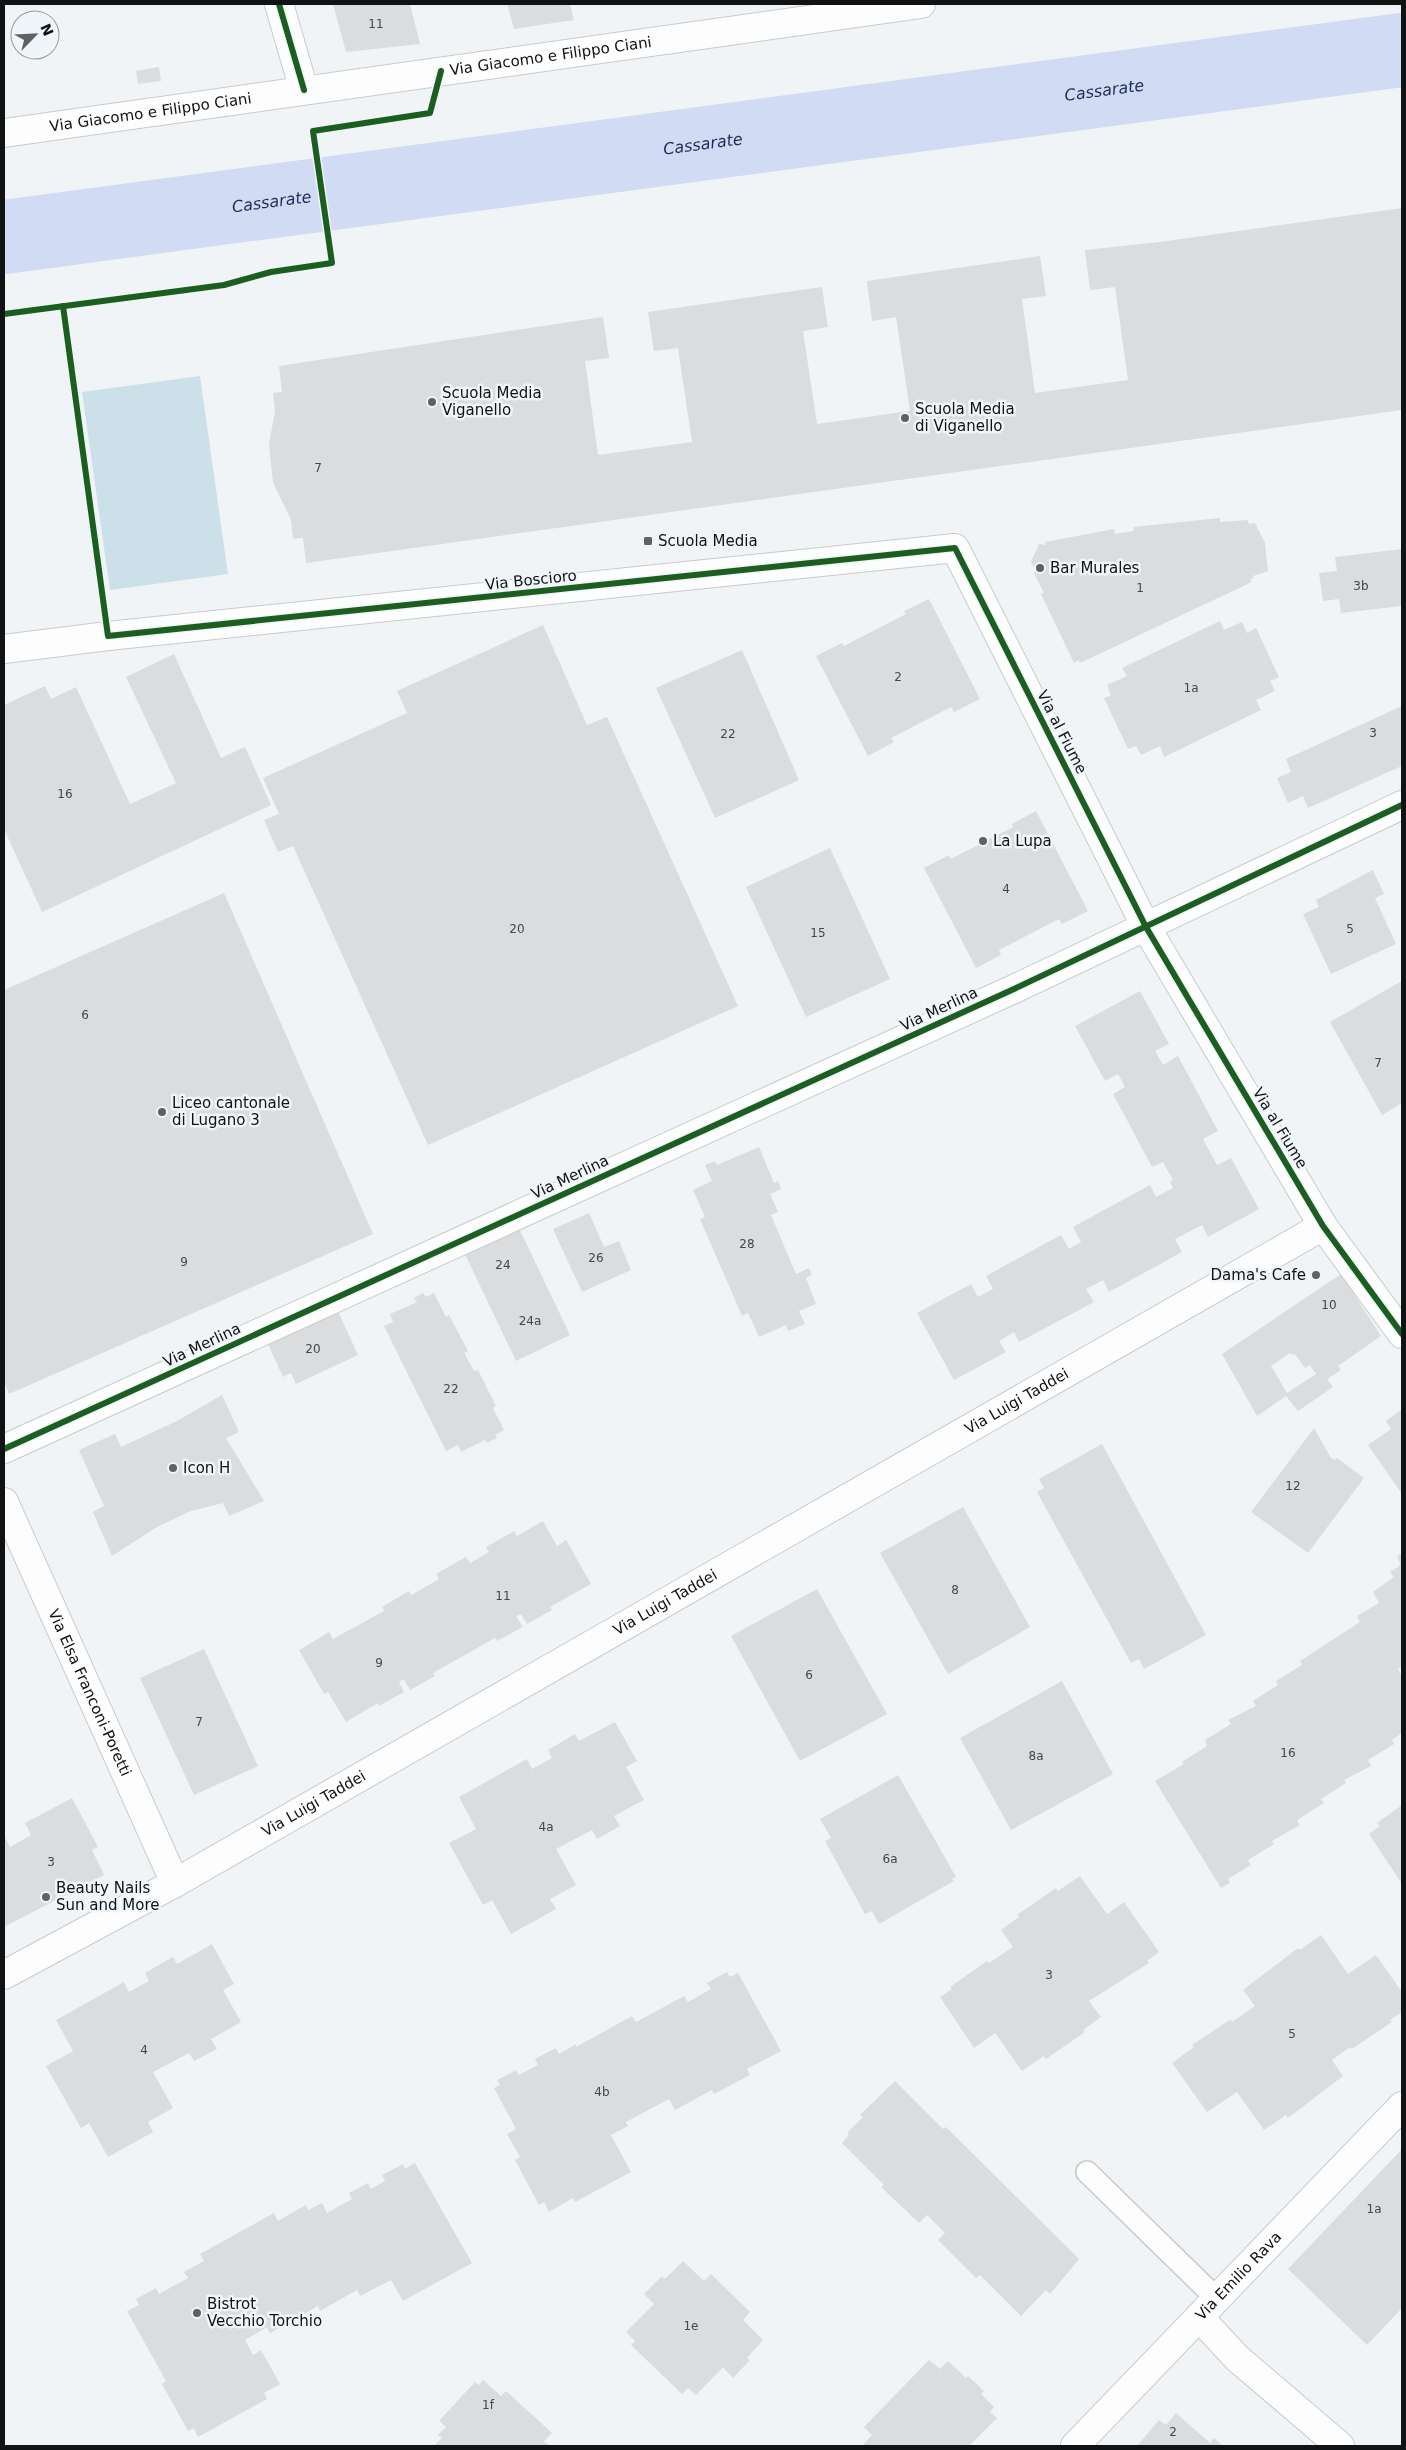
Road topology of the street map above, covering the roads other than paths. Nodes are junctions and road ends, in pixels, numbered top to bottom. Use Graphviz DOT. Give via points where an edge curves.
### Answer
graph roads {
  1 [pos="280,4"];
  2 [pos="921,4"];
  3 [pos="859,8"];
  4 [pos="304,90"];
  5 [pos="4,133"];
  6 [pos="955,548"];
  7 [pos="4,649"];
  8 [pos="1402,805"];
  9 [pos="1146,927"];
  10 [pos="1323,1226"];
  11 [pos="1402,1334"];
  12 [pos="4,1449"];
  13 [pos="4,1502"];
  14 [pos="175,1883"];
  15 [pos="4,1975"];
  16 [pos="1402,2106"];
  17 [pos="1087,2172"];
  18 [pos="1208,2308"];
  19 [pos="1075,2446"];
  20 [pos="1340,2446"];
  1 -- 4 [label="street"];
  2 -- 3 [label="street, Via Giacomo e Filippo Ciani"];
  3 -- 4 [label="street, Via Giacomo e Filippo Ciani"];
  4 -- 5 [label="street, Via Giacomo e Filippo Ciani"];
  6 -- 7 [label="street, Via Boscioro"];
  6 -- 9 [label="street, Via al Fiume"];
  8 -- 9 [label="street"];
  9 -- 10 [label="street, Via al Fiume"];
  9 -- 12 [label="street, Via Merlina"];
  10 -- 11 [label="street, Via al Fiume"];
  10 -- 14 [label="street, Via Luigi Taddei"];
  13 -- 14 [label="street, Via Elsa Franconi-Poretti"];
  14 -- 15 [label="street, Via Luigi Taddei"];
  16 -- 18 [label="street, Via Emilio Rava"];
  17 -- 18 [label="lane"];
  18 -- 19 [label="street, Via Emilio Rava"];
  18 -- 20 [label="street" via="1238,2358"];
}
